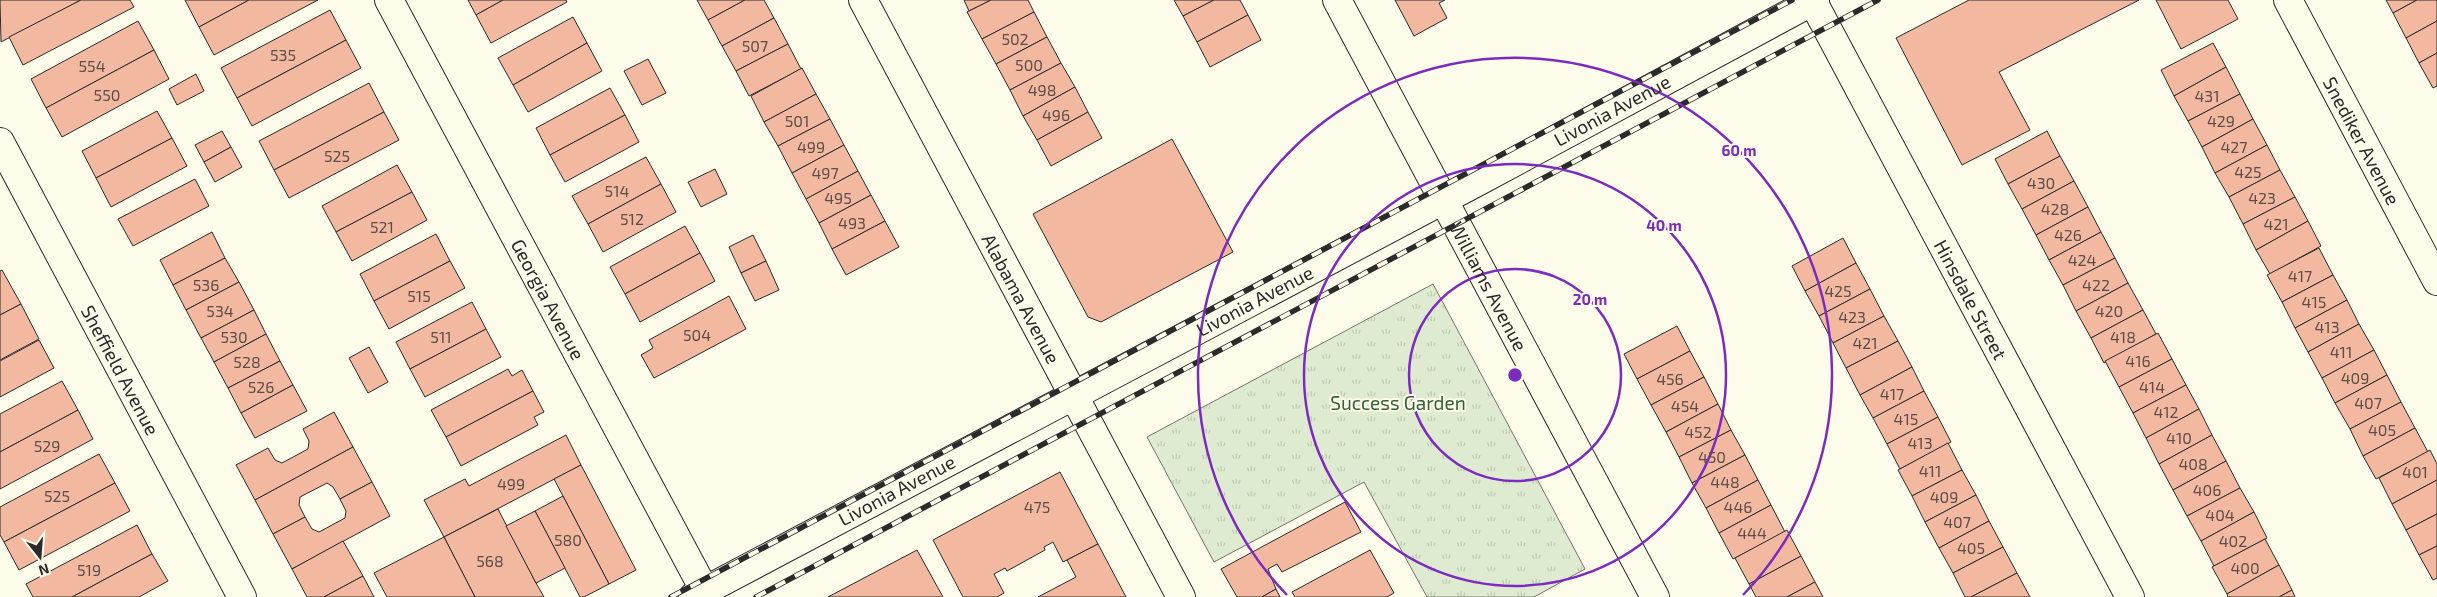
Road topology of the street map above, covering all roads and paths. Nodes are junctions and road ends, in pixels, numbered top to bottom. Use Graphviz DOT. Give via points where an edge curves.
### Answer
graph roads {
  1 [pos="389,0"];
  2 [pos="863,0"];
  3 [pos="1337,0"];
  4 [pos="1813,0"];
  5 [pos="2288,0"];
  6 [pos="0,142"];
  7 [pos="1443,200"];
  8 [pos="2437,281"];
  9 [pos="1073,395"];
  10 [pos="702,595"];
  11 [pos="242,597"];
  12 [pos="1181,597"];
  13 [pos="1655,597"];
  14 [pos="2130,597"];
  1 -- 10 [label="street, Georgia Avenue"];
  2 -- 9 [label="street, Alabama Avenue"];
  3 -- 7 [label="street, Williams Avenue"];
  4 -- 7 [label="street, Livonia Avenue"];
  4 -- 14 [label="street, Hinsdale Street"];
  5 -- 8 [label="street, Snediker Avenue"];
  6 -- 11 [label="street, Sheffield Avenue"];
  7 -- 9 [label="street, Livonia Avenue"];
  7 -- 13 [label="street, Williams Avenue"];
  9 -- 10 [label="street, Livonia Avenue"];
  9 -- 12 [label="street, Alabama Avenue"];
}
